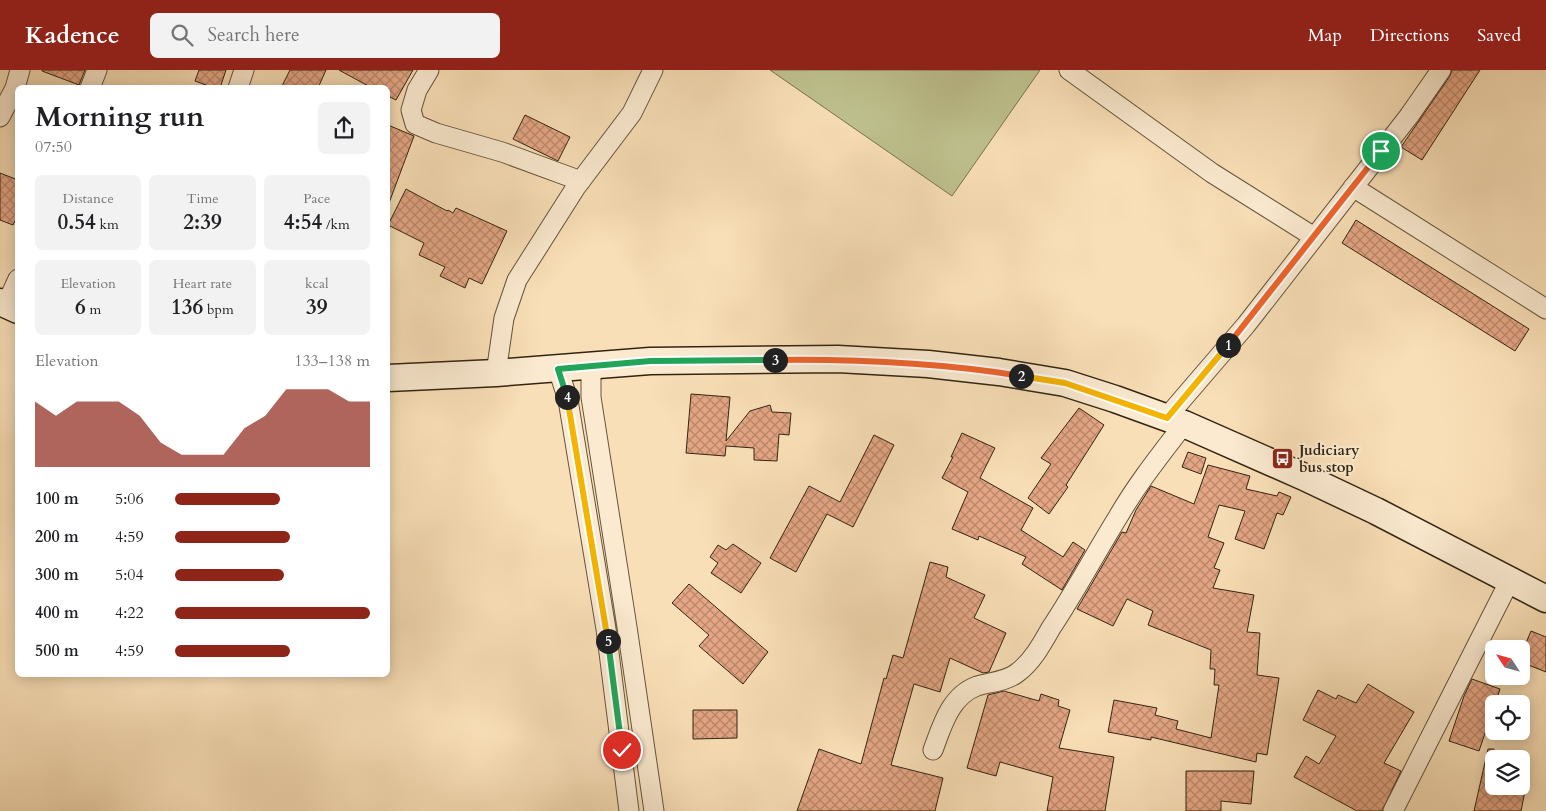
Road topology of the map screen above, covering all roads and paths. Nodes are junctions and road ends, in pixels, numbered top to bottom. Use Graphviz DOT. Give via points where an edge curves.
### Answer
graph roads {
  1 [pos="20,70"];
  2 [pos="97,70"];
  3 [pos="244,70"];
  4 [pos="430,70"];
  5 [pos="653,70"];
  6 [pos="1069,70"];
  7 [pos="1440,70"];
  8 [pos="16,85"];
  9 [pos="91,85"];
  10 [pos="239,85"];
  11 [pos="15,88"];
  12 [pos="0,117"];
  13 [pos="581,181"];
  14 [pos="1353,187"];
  15 [pos="1314,237"];
  16 [pos="15,287"];
  17 [pos="8,306"];
  18 [pos="1546,309"];
  19 [pos="591,366"];
  20 [pos="558,369"];
  21 [pos="496,373"];
  22 [pos="390,378"];
  23 [pos="1176,421"];
  24 [pos="1510,580"];
  25 [pos="1546,599"];
  26 [pos="933,750"];
  27 [pos="629,811"];
  28 [pos="654,811"];
  29 [pos="1393,811"];
  1 -- 8 [label="street"];
  2 -- 9 [label="street"];
  3 -- 10 [label="street"];
  4 -- 13 [label="street" via="416,90 410,110 415,124"];
  5 -- 13 [label="street" via="632,113"];
  6 -- 15 [label="street" via="1212,173"];
  7 -- 14 [label="street" via="1409,116"];
  11 -- 12 [label="street"];
  13 -- 21 [label="street" via="517,280 504,318"];
  14 -- 15 [label="street"];
  14 -- 18 [label="street"];
  15 -- 23 [label="street"];
  16 -- 17 [label="street"];
  19 -- 20 [label="main road"];
  19 -- 23 [label="main road" via="650,361 838,359 928,364 1065,383"];
  19 -- 28 [label="street" via="591,397"];
  20 -- 21 [label="main road"];
  20 -- 27 [label="street" via="568,400 606,629"];
  21 -- 22 [label="main road"];
  23 -- 24 [label="main road" via="1376,511"];
  23 -- 26 [label="street" via="1035,655 1016,674 964,692 955,702"];
  24 -- 25 [label="main road"];
  24 -- 29 [label="street"];
}
